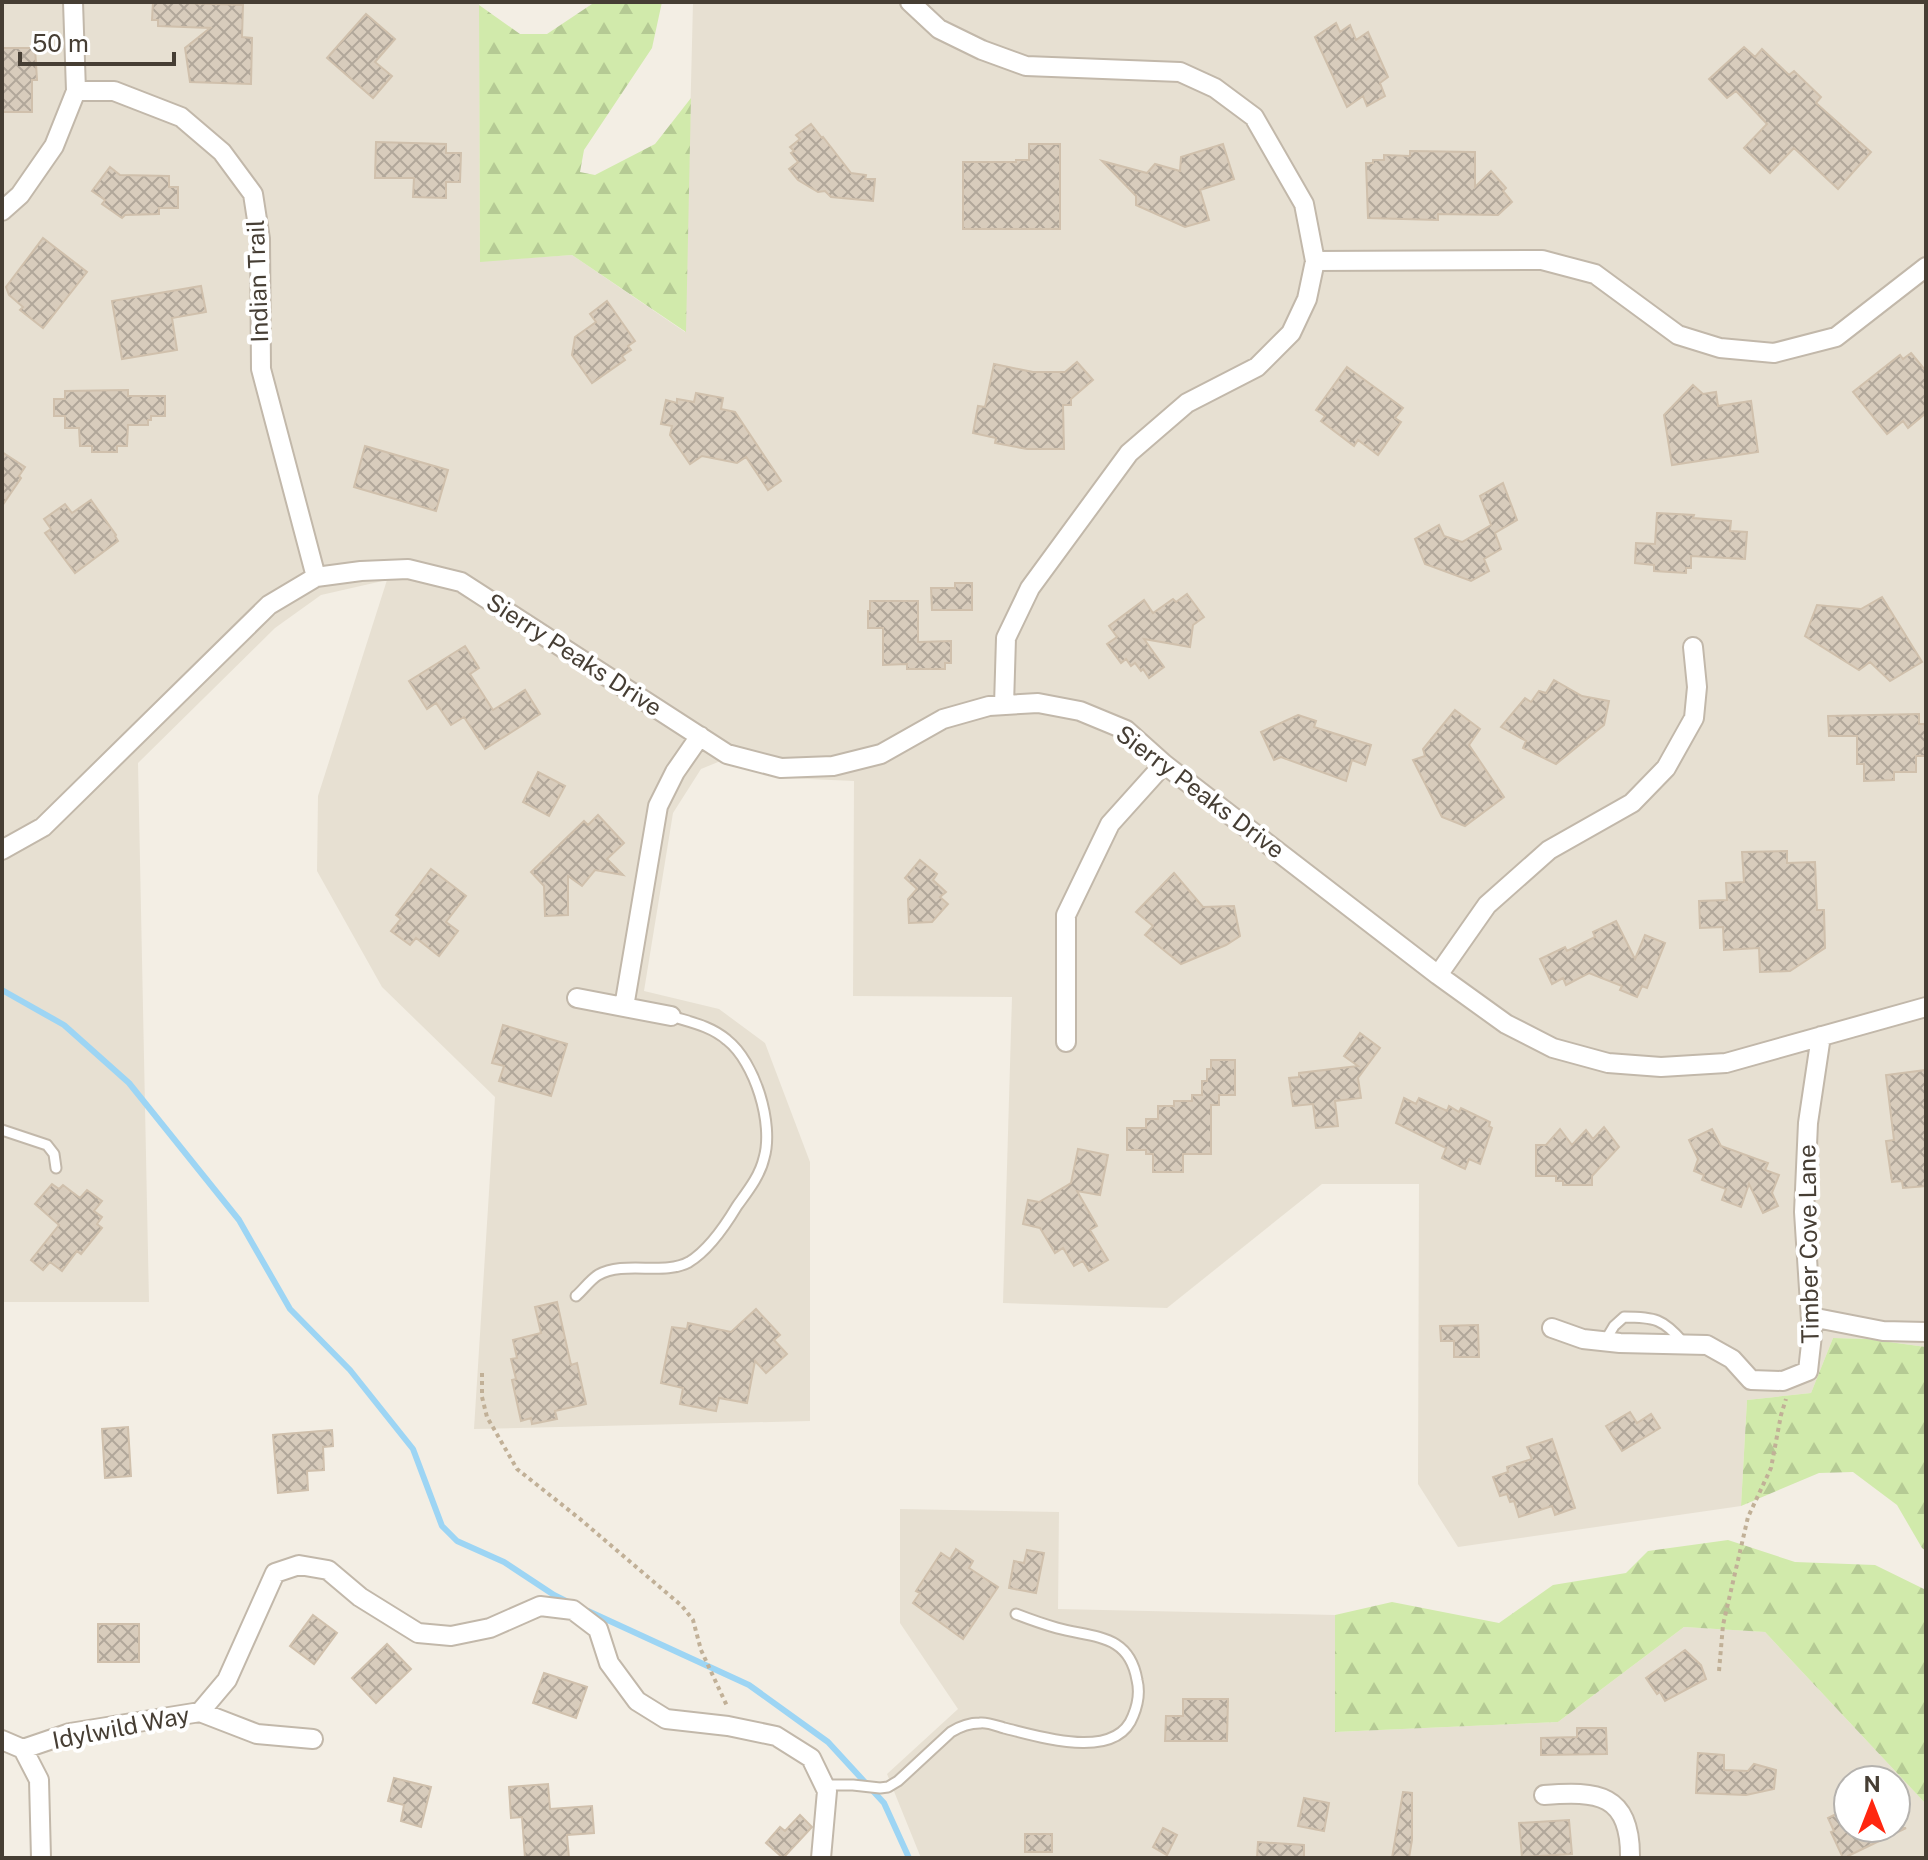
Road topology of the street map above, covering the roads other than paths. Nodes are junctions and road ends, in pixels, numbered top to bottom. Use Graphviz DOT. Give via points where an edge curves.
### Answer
graph roads {
  1 [pos="73,2"];
  2 [pos="910,2"];
  3 [pos="76,91"];
  4 [pos="2,211"];
  5 [pos="1315,261"];
  6 [pos="1926,267"];
  7 [pos="316,577"];
  8 [pos="1693,647"];
  9 [pos="1004,705"];
  10 [pos="700,736"];
  11 [pos="1164,764"];
  12 [pos="2,850"];
  13 [pos="1438,975"];
  14 [pos="577,998"];
  15 [pos="624,1007"];
  16 [pos="1926,1007"];
  17 [pos="671,1016"];
  18 [pos="1821,1036"];
  19 [pos="1066,1042"];
  20 [pos="2,1130"];
  21 [pos="56,1168"];
  22 [pos="576,1296"];
  23 [pos="1811,1317"];
  24 [pos="1552,1328"];
  25 [pos="1926,1332"];
  26 [pos="1605,1341"];
  27 [pos="1686,1345"];
  28 [pos="1016,1614"];
  29 [pos="200,1712"];
  30 [pos="313,1739"];
  31 [pos="2,1740"];
  32 [pos="23,1749"];
  33 [pos="824,1785"];
  34 [pos="1544,1795"];
  35 [pos="41,1858"];
  36 [pos="821,1858"];
  37 [pos="1630,1858"];
  1 -- 3 [label="street"];
  2 -- 5 [label="street" via="939,29 1026,66 1180,72 1215,88 1262,129 1304,204"];
  3 -- 4 [label="street" via="54,146 20,195"];
  3 -- 7 [label="street, Indian Trail" via="114,91 181,117 222,152 253,194 260,239 261,369"];
  5 -- 6 [label="street" via="1542,260 1595,274 1678,335 1720,348 1774,353 1836,337"];
  5 -- 9 [label="street" via="1307,299 1291,333 1257,367 1187,403 1129,453 1030,588 1006,638"];
  7 -- 10 [label="street, Sierry Peaks Drive" via="408,569 461,582"];
  7 -- 12 [label="street, Sierry Peaks Drive" via="269,605 43,827"];
  8 -- 13 [label="street" via="1694,718 1666,768 1632,803 1549,850 1487,905"];
  9 -- 10 [label="street, Sierry Peaks Drive" via="943,719 881,754 833,766 781,768 727,754"];
  9 -- 11 [label="street, Sierry Peaks Drive" via="1038,703 1080,711 1126,730"];
  10 -- 15 [label="street" via="658,806"];
  11 -- 13 [label="street, Sierry Peaks Drive"];
  11 -- 19 [label="street" via="1110,824 1066,915"];
  13 -- 18 [label="street, Sierry Peaks Drive" via="1529,1036 1608,1063 1726,1063"];
  14 -- 15 [label="street"];
  15 -- 17 [label="street"];
  16 -- 18 [label="street, Sierry Peaks Drive"];
  17 -- 22 [label="lane" via="709,1029 736,1048 767,1123 764,1159 725,1226 692,1260 680,1266 598,1275"];
  18 -- 23 [label="street, Timber Cove Lane" via="1808,1123 1804,1212"];
  20 -- 21 [label="lane" via="47,1145"];
  23 -- 25 [label="street" via="1883,1331"];
  23 -- 27 [label="street, Timber Cove Lane" via="1808,1371 1783,1381 1751,1380 1732,1359 1707,1345"];
  24 -- 26 [label="street, Timber Cove Lane"];
  26 -- 27 [label="street, Timber Cove Lane"];
  26 -- 27 [label="lane" via="1624,1317 1646,1317 1668,1326"];
  28 -- 33 [label="lane" via="1110,1639 1120,1647 1133,1664 1138,1686 1134,1714 1124,1731 1079,1742 980,1723 951,1732 888,1787"];
  29 -- 30 [label="street, Idylwild Way" via="257,1734"];
  29 -- 32 [label="street, Idylwild Way" via="70,1733"];
  29 -- 33 [label="street" via="227,1680 275,1573 299,1565 328,1570 418,1633 451,1636 490,1628 540,1606 573,1610 598,1629 609,1663 637,1701 666,1719 776,1736 811,1758"];
  31 -- 32 [label="street"];
  32 -- 35 [label="street" via="39,1780"];
  33 -- 36 [label="street"];
  34 -- 37 [label="street" via="1578,1792 1608,1800 1628,1829"];
}
